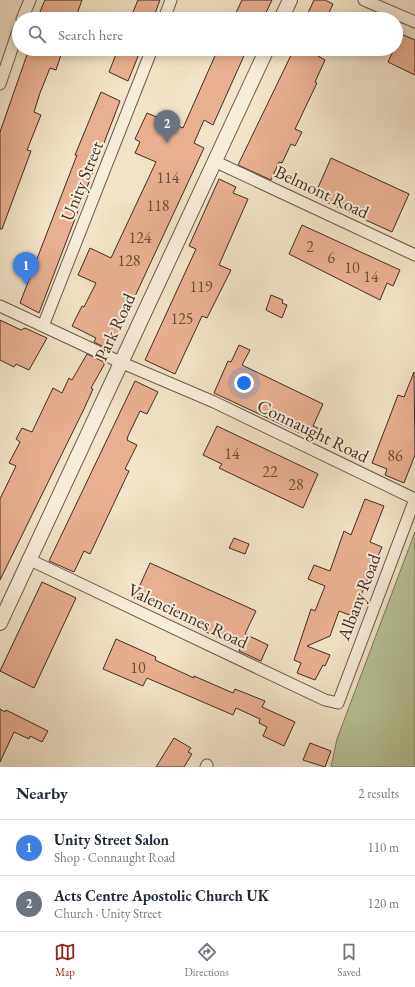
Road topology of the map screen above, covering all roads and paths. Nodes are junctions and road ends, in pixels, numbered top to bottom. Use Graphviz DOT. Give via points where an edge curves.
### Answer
graph roads {
  1 [pos="30,0"];
  2 [pos="171,0"];
  3 [pos="290,0"];
  4 [pos="364,0"];
  5 [pos="25,12"];
  6 [pos="167,12"];
  7 [pos="284,12"];
  8 [pos="392,12"];
  9 [pos="403,17"];
  10 [pos="415,22"];
  11 [pos="12,49"];
  12 [pos="149,56"];
  13 [pos="264,56"];
  14 [pos="0,84"];
  15 [pos="214,161"];
  16 [pos="415,255"];
  17 [pos="0,306"];
  18 [pos="43,326"];
  19 [pos="120,362"];
  20 [pos="415,499"];
  21 [pos="28,559"];
  22 [pos="0,623"];
  23 [pos="333,703"];
  1 -- 5 [label="street"];
  2 -- 6 [label="street"];
  3 -- 7 [label="street"];
  4 -- 8 [label="street"];
  9 -- 10 [label="street"];
  11 -- 14 [label="street"];
  12 -- 18 [label="street, Unity Street"];
  13 -- 15 [label="street, Park Road"];
  15 -- 16 [label="street, Belmont Road"];
  15 -- 19 [label="street, Park Road"];
  17 -- 18 [label="street, Connaught Road"];
  18 -- 19 [label="street, Connaught Road"];
  19 -- 20 [label="street, Connaught Road" via="214,402"];
  19 -- 21 [label="street, Park Road"];
  20 -- 23 [label="street, Albany Road" via="338,703"];
  21 -- 22 [label="street, Park Road"];
  21 -- 23 [label="street, Valenciennes Road"];
}
